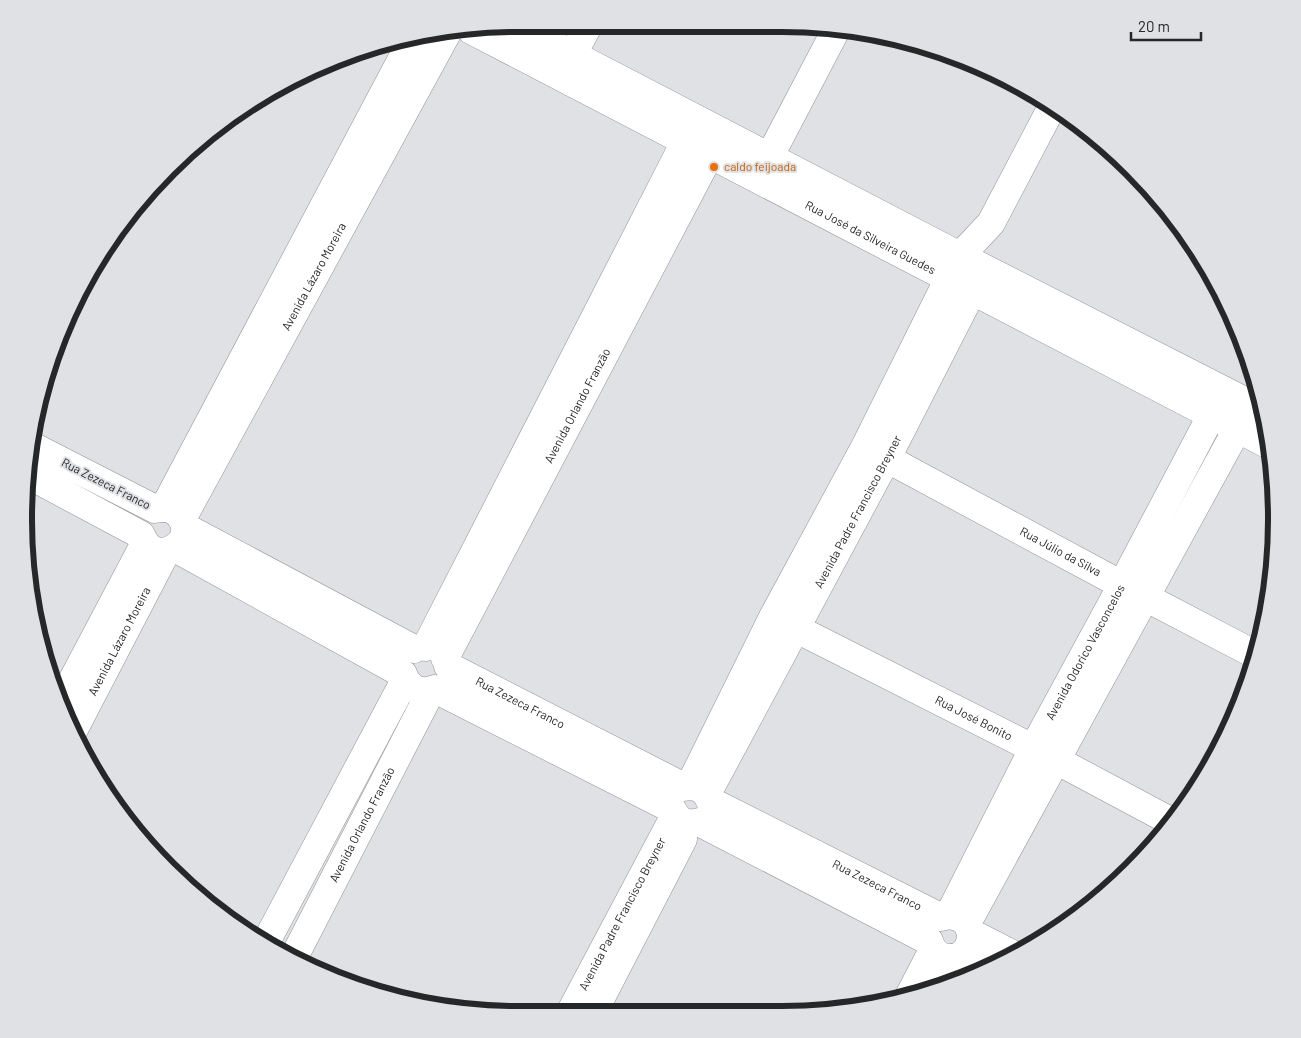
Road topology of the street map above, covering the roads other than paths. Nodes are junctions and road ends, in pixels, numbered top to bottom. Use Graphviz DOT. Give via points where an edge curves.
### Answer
graph roads {
  1 [pos="524,32"];
  2 [pos="585,32"];
  3 [pos="483,34"];
  4 [pos="833,36"];
  5 [pos="444,39"];
  6 [pos="410,45"];
  7 [pos="567,66"];
  8 [pos="1049,112"];
  9 [pos="685,142"];
  10 [pos="710,154"];
  11 [pos="764,168"];
  12 [pos="991,223"];
  13 [pos="954,268"];
  14 [pos="978,280"];
  15 [pos="1224,391"];
  16 [pos="1255,406"];
  17 [pos="1256,409"];
  18 [pos="1212,415"];
  19 [pos="1238,428"];
  20 [pos="1262,441"];
  21 [pos="38,450"];
  22 [pos="876,453"];
  23 [pos="35,477"];
  24 [pos="164,530"];
  25 [pos="1134,591"];
  26 [pos="785,623"];
  27 [pos="1250,652"];
  28 [pos="433,667"];
  29 [pos="404,677"];
  30 [pos="66,694"];
  31 [pos="77,721"];
  32 [pos="1045,755"];
  33 [pos="691,805"];
  34 [pos="1165,818"];
  35 [pos="269,936"];
  36 [pos="950,937"];
  37 [pos="298,952"];
  38 [pos="1003,952"];
  39 [pos="980,962"];
  40 [pos="939,980"];
  41 [pos="916,987"];
  42 [pos="574,1006"];
  43 [pos="596,1006"];
  1 -- 7 [label="street, Rua José da Silveira Guedes"];
  2 -- 7 [label="street"];
  3 -- 7 [label="street, Rua José da Silveira Guedes"];
  4 -- 11 [label="street"];
  5 -- 24 [label="street, Avenida Lázaro Moreira"];
  6 -- 24 [label="street, Avenida Lázaro Moreira"];
  7 -- 9 [label="street, Rua José da Silveira Guedes"];
  7 -- 11 [label="street, Rua José da Silveira Guedes"];
  8 -- 12 [label="street, Avenida Padre Francisco Breyner"];
  9 -- 10 [label="street, Rua José da Silveira Guedes"];
  9 -- 28 [label="street, Avenida Orlando Franzão"];
  10 -- 11 [label="street, Rua José da Silveira Guedes"];
  10 -- 28 [label="street, Avenida Orlando Franzão"];
  11 -- 13 [label="street, Rua José da Silveira Guedes"];
  12 -- 13 [label="street, Avenida Padre Francisco Breyner"];
  12 -- 14 [label="street, Avenida Padre Francisco Breyner"];
  13 -- 14 [label="street, Rua José da Silveira Guedes"];
  13 -- 22 [label="street, Avenida Padre Francisco Breyner"];
  14 -- 15 [label="street, Rua José da Silveira Guedes"];
  14 -- 18 [label="street, Rua José da Silveira Guedes"];
  14 -- 22 [label="street, Avenida Padre Francisco Breyner"];
  15 -- 16 [label="street, Rua José da Silveira Guedes"];
  15 -- 18 [label="street, Avenida Odorico Vasconcelos"];
  17 -- 19 [label="street, Avenida Odorico Vasconcelos"];
  18 -- 19 [label="street, Rua José da Silveira Guedes"];
  18 -- 25 [label="street, Avenida Odorico Vasconcelos"];
  19 -- 20 [label="street, Rua José da Silveira Guedes"];
  19 -- 25 [label="street, Avenida Odorico Vasconcelos"];
  21 -- 24 [label="street, Rua Zezeca Franco"];
  22 -- 25 [label="street, Rua Júlio da Silva"];
  22 -- 26 [label="street, Avenida Padre Francisco Breyner"];
  23 -- 24 [label="street, Rua Zezeca Franco"];
  24 -- 28 [label="street, Rua Zezeca Franco"];
  24 -- 29 [label="street, Rua Zezeca Franco"];
  24 -- 30 [label="street, Avenida Lázaro Moreira"];
  24 -- 31 [label="street, Avenida Lázaro Moreira"];
  25 -- 27 [label="street, Rua Júlio da Silva"];
  25 -- 32 [label="street, Avenida Odorico Vasconcelos"];
  26 -- 32 [label="street, Rua José Bonito"];
  26 -- 33 [label="street, Avenida Padre Francisco Breyner"];
  28 -- 29 [label="street, Rua Zezeca Franco" via="418,690"];
  28 -- 33 [label="street, Rua Zezeca Franco"];
  28 -- 37 [label="street, Avenida Orlando Franzão"];
  29 -- 35 [label="street"];
  32 -- 34 [label="street, Rua José Bonito"];
  32 -- 36 [label="street, Avenida Odorico Vasconcelos"];
  33 -- 36 [label="street, Rua Zezeca Franco"];
  33 -- 42 [label="street, Avenida Padre Francisco Breyner"];
  33 -- 43 [label="street, Avenida Padre Francisco Breyner"];
  36 -- 38 [label="street, Rua Zezeca Franco"];
  36 -- 39 [label="street, Rua Zezeca Franco"];
  36 -- 40 [label="street, Avenida Odorico Vasconcelos"];
  36 -- 41 [label="street, Avenida Odorico Vasconcelos"];
}
